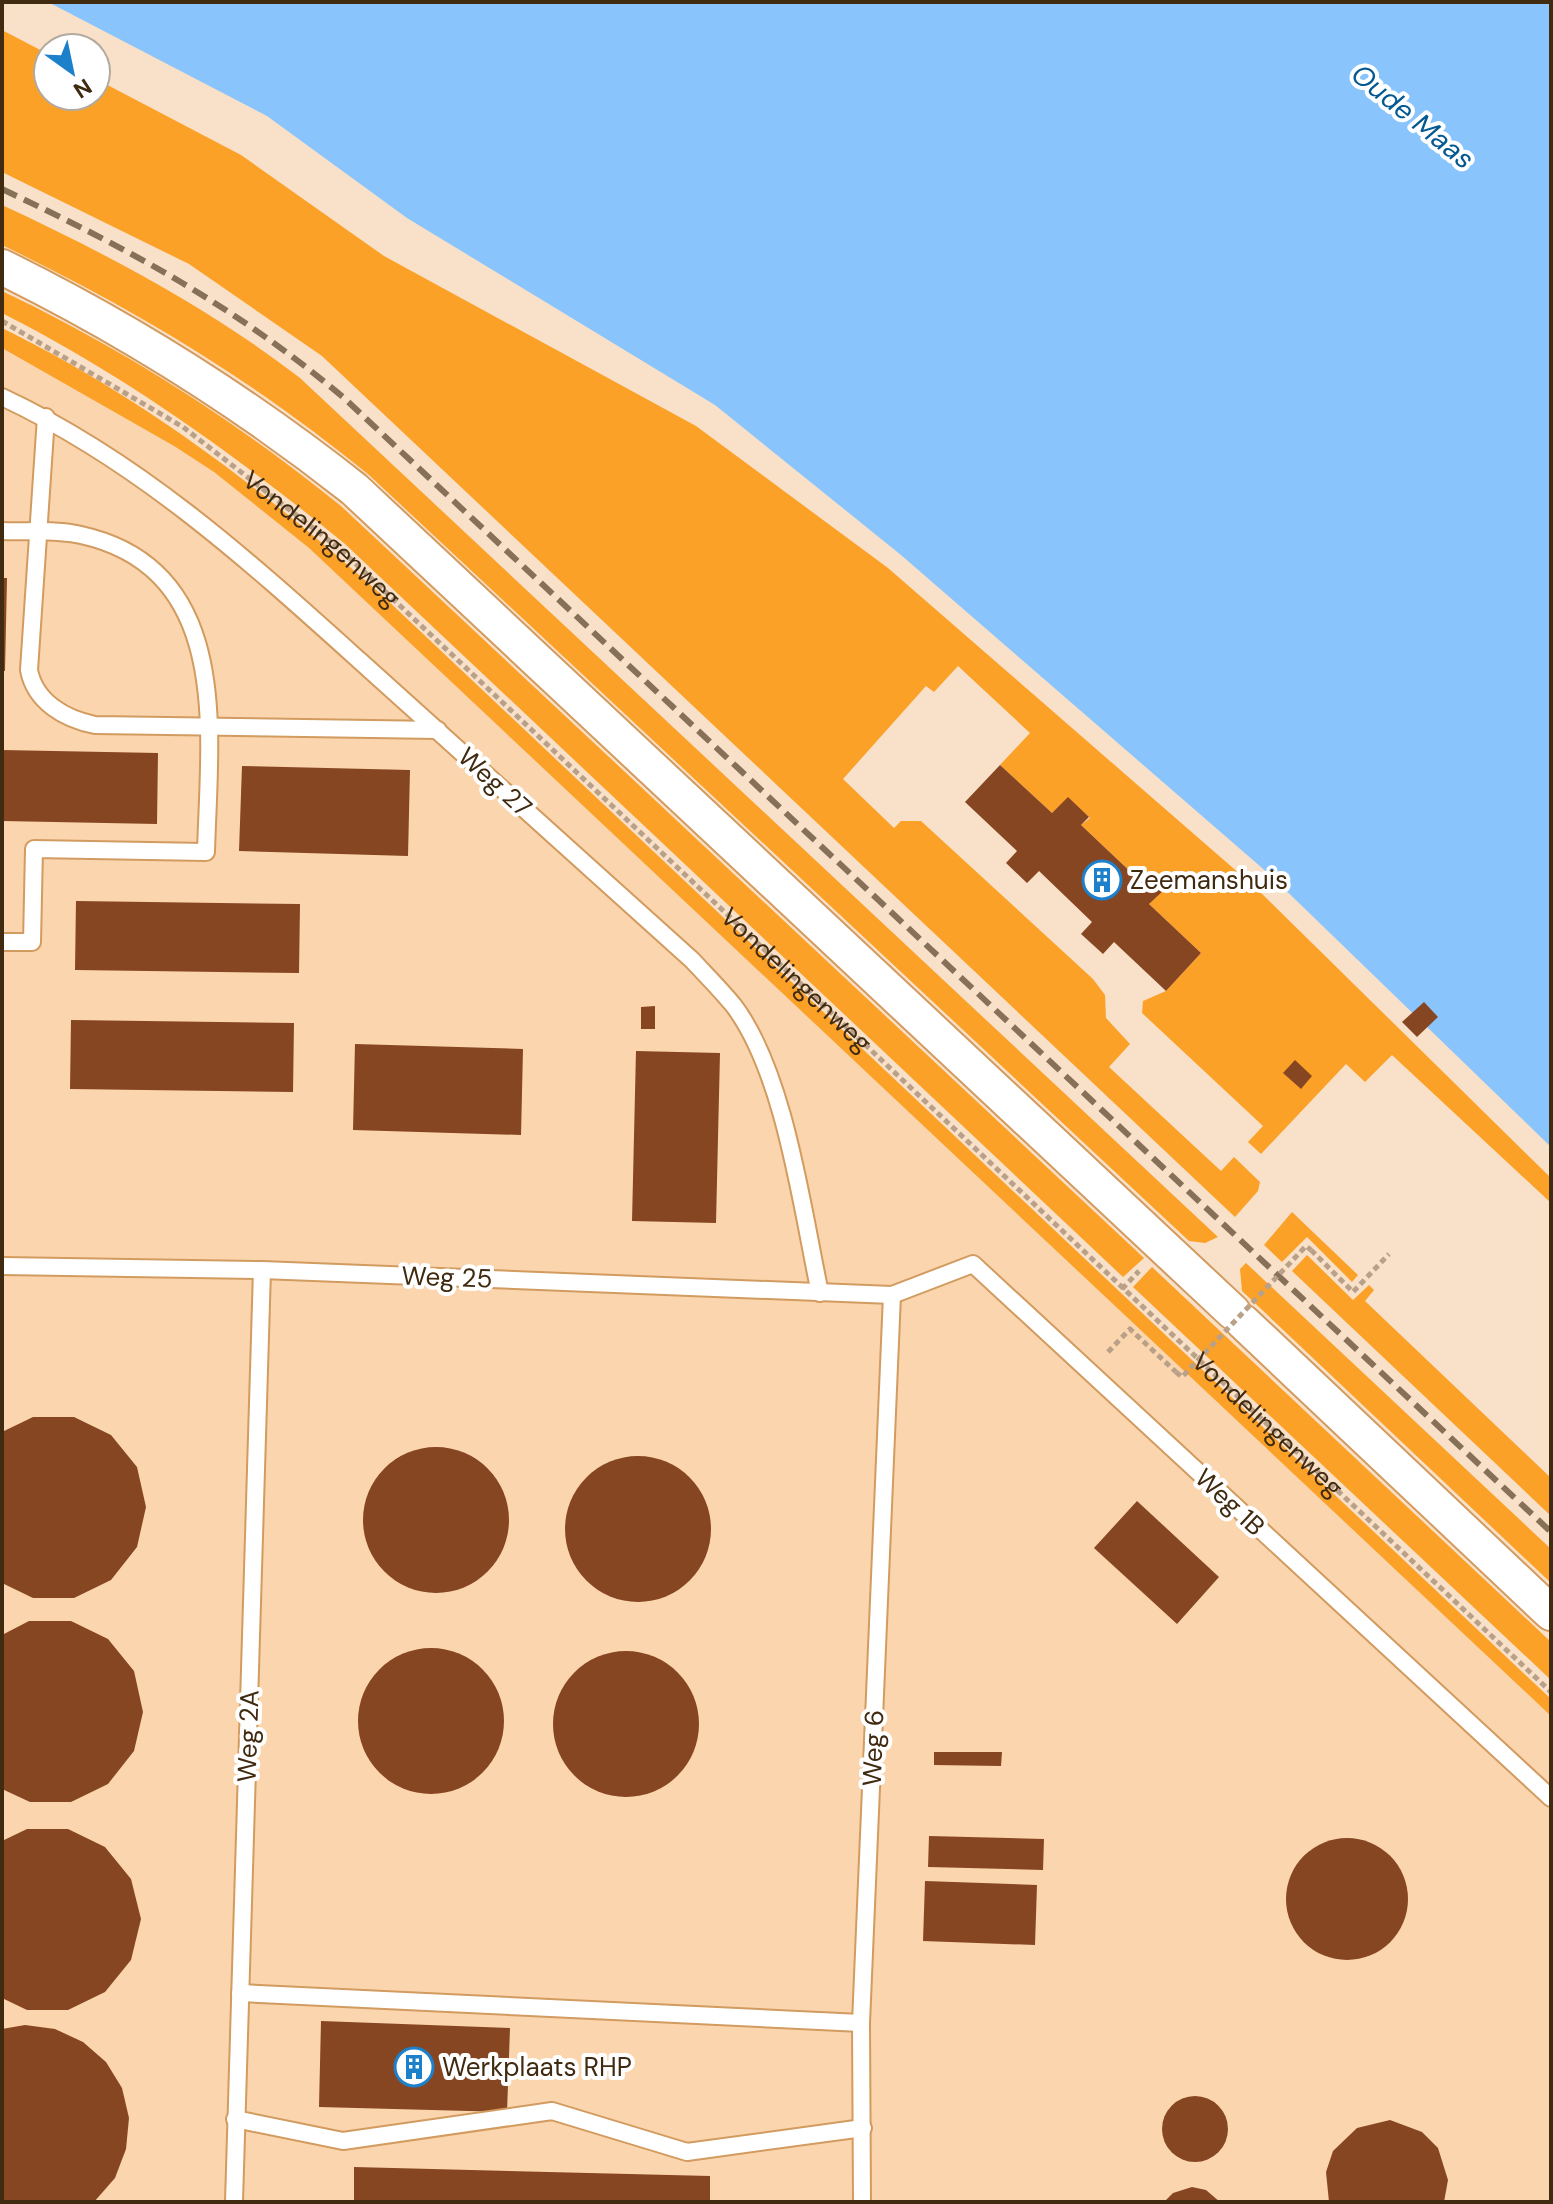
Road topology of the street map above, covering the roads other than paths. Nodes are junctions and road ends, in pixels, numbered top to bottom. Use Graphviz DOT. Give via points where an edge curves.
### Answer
graph roads {
  1 [pos="2,267"];
  2 [pos="2,397"];
  3 [pos="46,417"];
  4 [pos="2,531"];
  5 [pos="40,533"];
  6 [pos="209,727"];
  7 [pos="438,730"];
  8 [pos="2,942"];
  9 [pos="2,1266"];
  10 [pos="262,1270"];
  11 [pos="820,1293"];
  12 [pos="892,1295"];
  13 [pos="1551,1613"];
  14 [pos="1551,1798"];
  15 [pos="240,1993"];
  16 [pos="861,2023"];
  17 [pos="235,2119"];
  18 [pos="863,2128"];
  19 [pos="234,2202"];
  20 [pos="862,2202"];
  1 -- 13 [label="street, Vondelingenweg" via="186,367 251,409 354,489"];
  2 -- 3 [label="lane, Weg 27"];
  3 -- 5 [label="lane"];
  3 -- 7 [label="lane, Weg 27" via="152,485 252,563"];
  4 -- 5 [label="lane"];
  5 -- 6 [label="lane" via="79,534 119,547 152,570 194,632 206,668"];
  5 -- 6 [label="lane" via="29,670 40,697 64,715 95,725"];
  6 -- 7 [label="lane"];
  6 -- 8 [label="lane" via="206,852 34,849 32,942"];
  7 -- 11 [label="lane, Weg 27" via="692,960 734,1007 759,1050 774,1094"];
  9 -- 10 [label="lane, Weg 25"];
  10 -- 11 [label="lane, Weg 25"];
  10 -- 15 [label="lane, Weg 2A"];
  11 -- 12 [label="lane, Weg 25"];
  12 -- 14 [label="lane, Weg 1B" via="973,1264"];
  12 -- 16 [label="lane, Weg 6"];
  15 -- 16 [label="lane"];
  15 -- 17 [label="lane, Weg 2A"];
  16 -- 18 [label="lane, Weg 6"];
  17 -- 18 [label="lane" via="343,2141 552,2111 687,2152"];
  17 -- 19 [label="lane, Weg 2A"];
  18 -- 20 [label="lane, Weg 6"];
}
